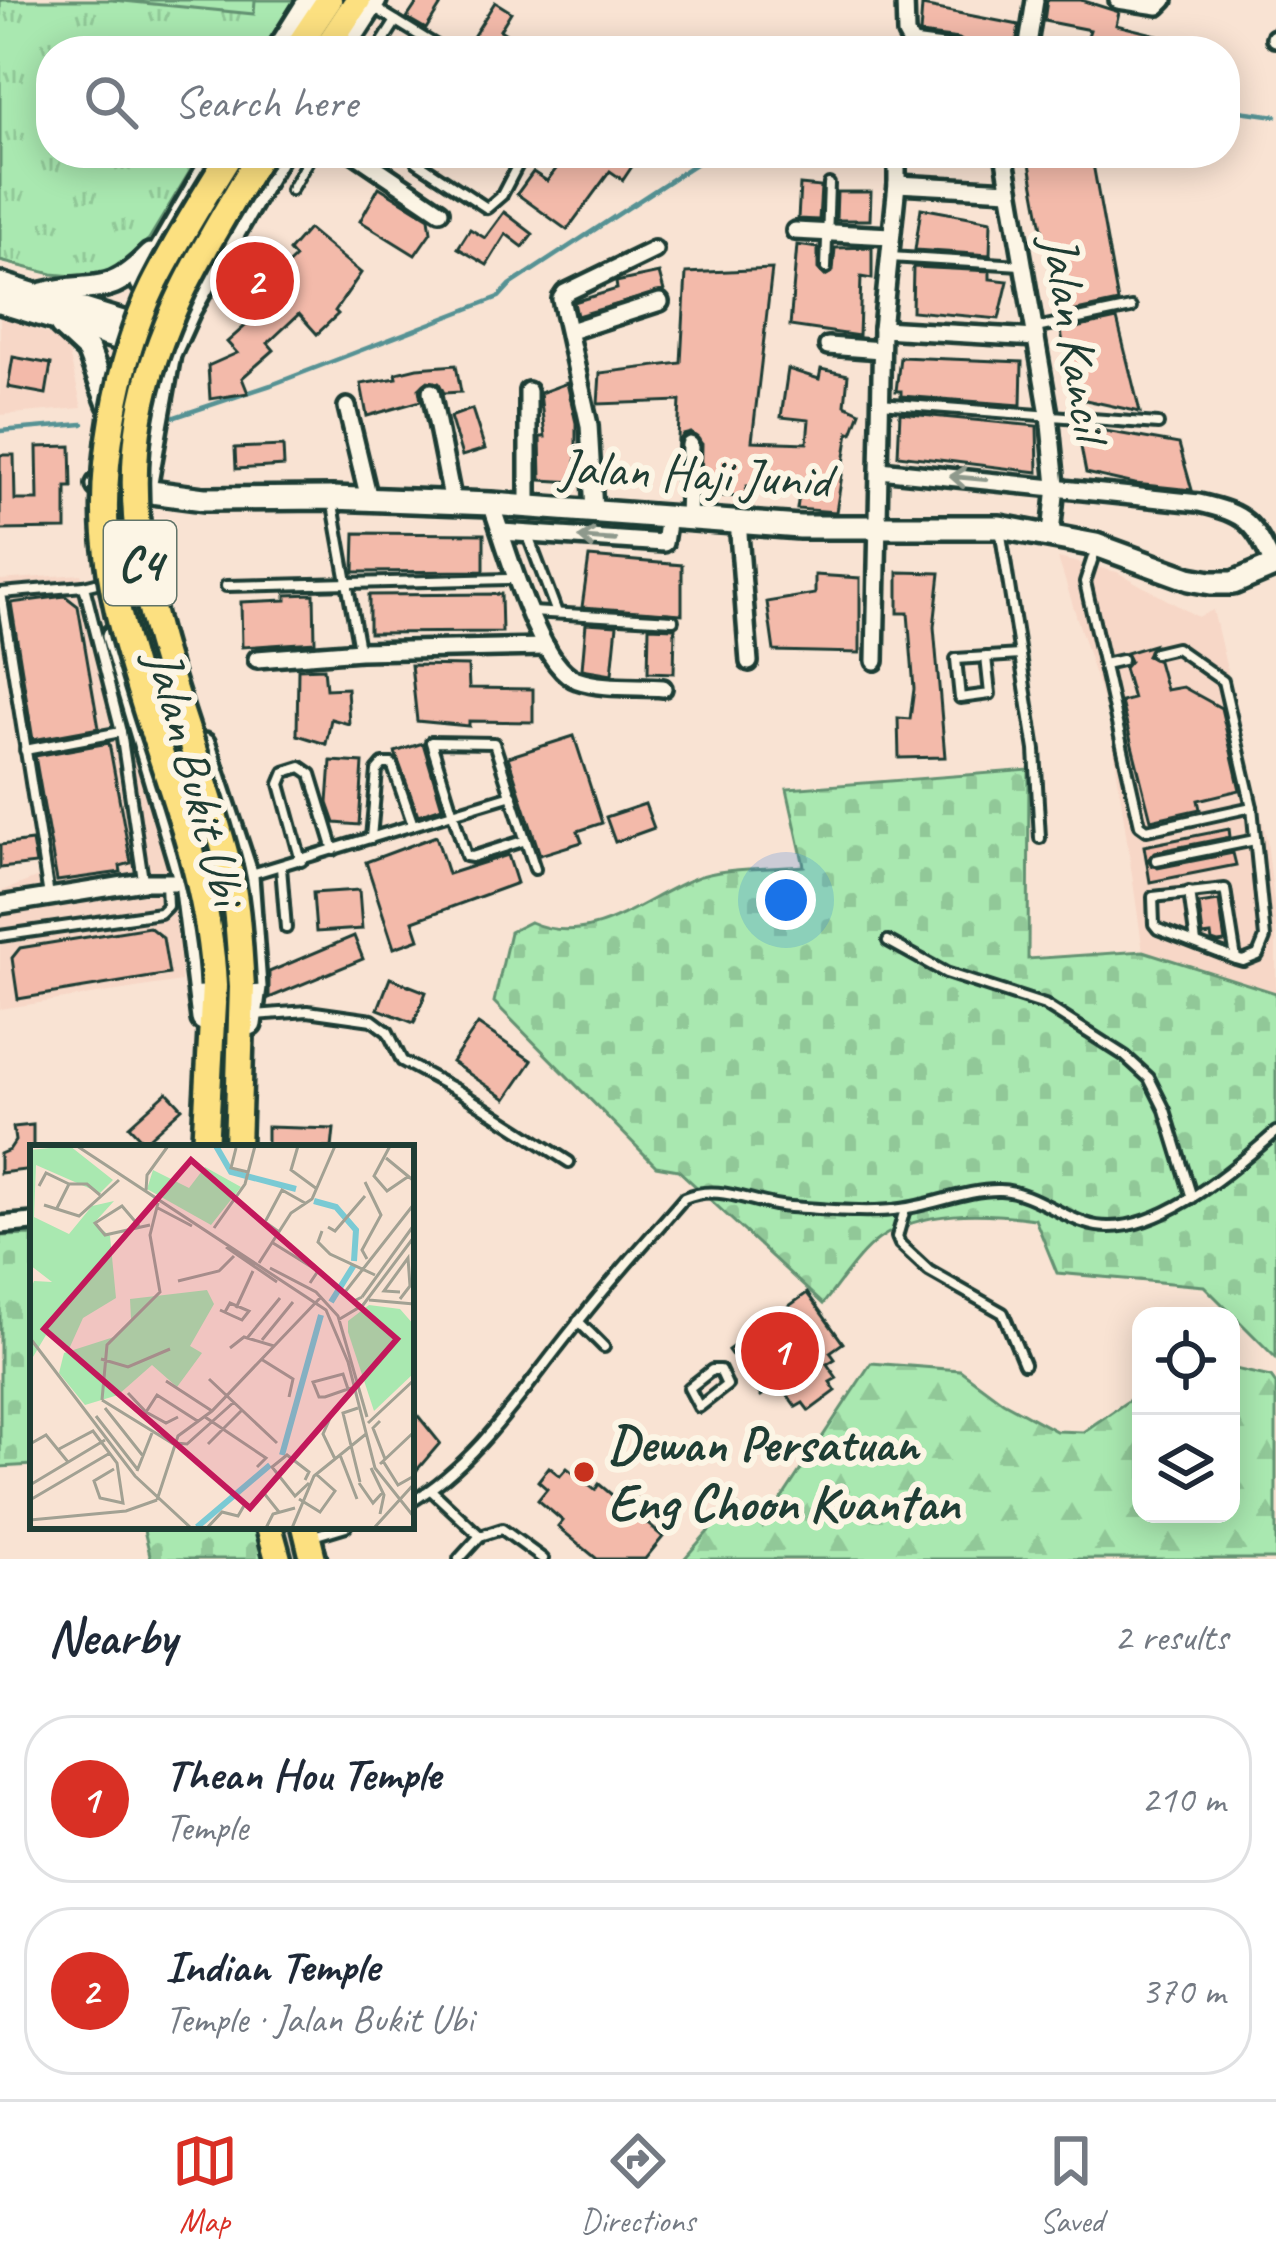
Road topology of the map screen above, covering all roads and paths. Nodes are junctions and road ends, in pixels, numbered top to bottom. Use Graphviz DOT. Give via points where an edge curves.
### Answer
graph roads {
  1 [pos="310,0"];
  2 [pos="329,0"];
  3 [pos="905,0"];
  4 [pos="1034,0"];
  5 [pos="1118,0"];
  6 [pos="1165,0"];
  7 [pos="368,2"];
  8 [pos="396,21"];
  9 [pos="287,36"];
  10 [pos="305,36"];
  11 [pos="337,36"];
  12 [pos="350,36"];
  13 [pos="386,36"];
  14 [pos="420,36"];
  15 [pos="907,36"];
  16 [pos="1030,36"];
  17 [pos="208,168"];
  18 [pos="222,168"];
  19 [pos="252,168"];
  20 [pos="271,168"];
  21 [pos="303,168"];
  22 [pos="376,168"];
  23 [pos="426,168"];
  24 [pos="516,168"];
  25 [pos="897,168"];
  26 [pos="1006,168"];
  27 [pos="829,184"];
  28 [pos="897,184"];
  29 [pos="291,190"];
  30 [pos="1010,190"];
  31 [pos="440,211"];
  32 [pos="795,231"];
  33 [pos="829,233"];
  34 [pos="890,236"];
  35 [pos="162,244"];
  36 [pos="654,250"];
  37 [pos="888,257"];
  38 [pos="1022,265"];
  39 [pos="826,268"];
  40 [pos="0,284"];
  41 [pos="0,302"];
  42 [pos="660,302"];
  43 [pos="41,306"];
  44 [pos="1131,308"];
  45 [pos="882,329"];
  46 [pos="123,331"];
  47 [pos="570,332"];
  48 [pos="1035,333"];
  49 [pos="172,346"];
  50 [pos="828,346"];
  51 [pos="881,350"];
  52 [pos="431,392"];
  53 [pos="528,392"];
  54 [pos="880,403"];
  55 [pos="109,404"];
  56 [pos="347,407"];
  57 [pos="1049,414"];
  58 [pos="1158,424"];
  59 [pos="690,446"];
  60 [pos="148,461"];
  61 [pos="880,470"];
  62 [pos="98,485"];
  63 [pos="1056,486"];
  64 [pos="144,493"];
  65 [pos="332,498"];
  66 [pos="204,499"];
  67 [pos="369,499"];
  68 [pos="453,502"];
  69 [pos="491,504"];
  70 [pos="529,507"];
  71 [pos="594,511"];
  72 [pos="678,518"];
  73 [pos="738,521"];
  74 [pos="878,526"];
  75 [pos="1000,527"];
  76 [pos="502,532"];
  77 [pos="528,534"];
  78 [pos="1051,534"];
  79 [pos="1096,545"];
  80 [pos="1275,566"];
  81 [pos="508,579"];
  82 [pos="349,583"];
  83 [pos="92,584"];
  84 [pos="226,586"];
  85 [pos="531,611"];
  86 [pos="557,613"];
  87 [pos="673,620"];
  88 [pos="546,647"];
  89 [pos="360,651"];
  90 [pos="1155,653"];
  91 [pos="1020,655"];
  92 [pos="986,657"];
  93 [pos="257,658"];
  94 [pos="1122,660"];
  95 [pos="875,661"];
  96 [pos="748,662"];
  97 [pos="1104,664"];
  98 [pos="176,667"];
  99 [pos="123,680"];
  100 [pos="663,688"];
  101 [pos="121,732"];
  102 [pos="25,750"];
  103 [pos="512,795"];
  104 [pos="1252,807"];
  105 [pos="451,813"];
  106 [pos="413,825"];
  107 [pos="371,838"];
  108 [pos="1040,838"];
  109 [pos="526,840"];
  110 [pos="1255,840"];
  111 [pos="334,850"];
  112 [pos="1156,860"];
  113 [pos="301,861"];
  114 [pos="281,867"];
  115 [pos="535,869"];
  116 [pos="247,876"];
  117 [pos="143,882"];
  118 [pos="176,882"];
  119 [pos="1189,892"];
  120 [pos="49,897"];
  121 [pos="0,905"];
  122 [pos="286,928"];
  123 [pos="0,936"];
  124 [pos="888,940"];
  125 [pos="1196,944"];
  126 [pos="1236,959"];
  127 [pos="252,1015"];
  128 [pos="206,1092"];
  129 [pos="236,1092"];
  130 [pos="1276,1132"];
  131 [pos="205,1145"];
  132 [pos="237,1145"];
  133 [pos="568,1162"];
  134 [pos="1192,1198"];
  135 [pos="905,1209"];
  136 [pos="30,1222"];
  137 [pos="0,1225"];
  138 [pos="578,1321"];
  139 [pos="604,1347"];
  140 [pos="1024,1364"];
  141 [pos="699,1407"];
  142 [pos="430,1490"];
  143 [pos="414,1500"];
  144 [pos="270,1529"];
  145 [pos="480,1536"];
  146 [pos="278,1559"];
  147 [pos="459,1559"];
  148 [pos="543,1559"];
  1 -- 9 [label="street"];
  2 -- 10 [label="main road"];
  3 -- 15 [label="street"];
  4 -- 16 [label="street"];
  5 -- 6 [label="street"];
  7 -- 8 [label="lane"];
  7 -- 11 [label="main road"];
  7 -- 12 [label="street"];
  8 -- 13 [label="lane"];
  8 -- 14 [label="lane"];
  17 -- 35 [label="street, Jalan Bukit Ubi"];
  18 -- 128 [label="main road, C4, bridge" via="137,330 115,416 106,504 121,618 212,943"];
  19 -- 129 [label="main road, C4, bridge" via="161,342 140,416 134,482 151,616 229,866 242,987"];
  20 -- 49 [label="street, Jalan Bukit Ubi"];
  21 -- 29 [label="lane"];
  22 -- 31 [label="street"];
  23 -- 24 [label="lane" via="487,208"];
  25 -- 28 [label="street"];
  26 -- 30 [label="street, Jalan Kancil"];
  27 -- 33 [label="lane"];
  28 -- 30 [label="street"];
  28 -- 34 [label="street"];
  30 -- 38 [label="street, Jalan Kancil"];
  32 -- 33 [label="street"];
  33 -- 34 [label="street"];
  33 -- 39 [label="lane"];
  34 -- 37 [label="street"];
  35 -- 43 [label="street" via="120,282"];
  35 -- 46 [label="street, Jalan Bukit Ubi"];
  36 -- 47 [label="street" via="562,295"];
  37 -- 38 [label="lane"];
  37 -- 45 [label="street"];
  38 -- 48 [label="street, Jalan Kancil"];
  40 -- 43 [label="street"];
  41 -- 43 [label="street"];
  42 -- 47 [label="street"];
  43 -- 46 [label="street"];
  43 -- 55 [label="street" via="88,350"];
  44 -- 48 [label="lane"];
  45 -- 48 [label="street"];
  45 -- 51 [label="street"];
  46 -- 49 [label="street"];
  46 -- 55 [label="street, Jalan Bukit Ubi"];
  47 -- 71 [label="street" via="589,424"];
  48 -- 57 [label="street, Jalan Kancil"];
  49 -- 60 [label="street, Jalan Bukit Ubi"];
  50 -- 51 [label="street"];
  51 -- 54 [label="street"];
  52 -- 68 [label="street"];
  53 -- 70 [label="street"];
  54 -- 57 [label="lane"];
  54 -- 61 [label="street"];
  55 -- 62 [label="street, Jalan Bukit Ubi"];
  56 -- 67 [label="street"];
  57 -- 58 [label="lane"];
  57 -- 63 [label="street, Jalan Kancil"];
  59 -- 72 [label="street"];
  60 -- 64 [label="street, Jalan Bukit Ubi"];
  60 -- 66 [label="street" via="166,482"];
  63 -- 61 [label="street, one-way"];
  61 -- 74 [label="street"];
  62 -- 64 [label="street, Jalan Haji Junid"];
  62 -- 83 [label="street, Jalan Bukit Ubi"];
  63 -- 78 [label="street, Jalan Kancil"];
  63 -- 80 [label="street" via="1234,511 1258,533"];
  64 -- 66 [label="street, Jalan Haji Junid"];
  64 -- 98 [label="street, Jalan Bukit Ubi / C4" via="150,568"];
  65 -- 66 [label="street, Jalan Haji Junid"];
  65 -- 67 [label="street, Jalan Haji Junid"];
  65 -- 82 [label="lane"];
  67 -- 68 [label="street, Jalan Haji Junid"];
  68 -- 69 [label="street, Jalan Haji Junid"];
  69 -- 70 [label="street, Jalan Haji Junid"];
  69 -- 76 [label="street"];
  70 -- 71 [label="street, Jalan Haji Junid"];
  71 -- 72 [label="street, Jalan Haji Junid"];
  72 -- 73 [label="street, Jalan Haji Junid"];
  72 -- 77 [label="street, one-way" via="664,543"];
  73 -- 74 [label="street, Jalan Haji Junid"];
  73 -- 96 [label="street"];
  74 -- 75 [label="street, Jalan Haji Junid"];
  74 -- 95 [label="street"];
  75 -- 78 [label="street, Jalan Haji Junid"];
  75 -- 91 [label="lane"];
  76 -- 77 [label="street"];
  76 -- 85 [label="street"];
  77 -- 86 [label="lane"];
  78 -- 79 [label="street, Jalan Haji Junid"];
  79 -- 80 [label="street, Jalan Haji Junid" via="1211,583"];
  79 -- 97 [label="lane" via="1085,582"];
  81 -- 82 [label="lane"];
  82 -- 84 [label="lane"];
  82 -- 89 [label="lane"];
  83 -- 99 [label="street, Jalan Bukit Ubi / C4"];
  83 -- 101 [label="lane"];
  83 -- 102 [label="lane" via="1,593"];
  85 -- 86 [label="lane"];
  85 -- 88 [label="street"];
  86 -- 87 [label="lane"];
  88 -- 89 [label="street"];
  88 -- 100 [label="street" via="572,679"];
  89 -- 93 [label="street"];
  90 -- 104 [label="lane" via="1176,648 1223,681"];
  91 -- 92 [label="lane"];
  91 -- 108 [label="lane"];
  92 -- 92 [label="lane" via="956,659 960,698 990,694"];
  94 -- 97 [label="lane"];
  97 -- 104 [label="lane" via="1143,828"];
  98 -- 99 [label="street" via="148,651 127,666"];
  98 -- 116 [label="street, Jalan Bukit Ubi / C4"];
  99 -- 118 [label="street, Jalan Bukit Ubi / C4"];
  101 -- 102 [label="lane"];
  101 -- 117 [label="lane"];
  102 -- 120 [label="lane"];
  103 -- 105 [label="lane"];
  103 -- 105 [label="lane" via="494,742 431,742"];
  103 -- 109 [label="lane"];
  104 -- 110 [label="lane"];
  105 -- 106 [label="lane"];
  105 -- 109 [label="lane" via="466,856"];
  106 -- 107 [label="lane"];
  106 -- 107 [label="lane" via="392,764 383,764"];
  107 -- 111 [label="lane"];
  109 -- 115 [label="lane"];
  110 -- 112 [label="lane"];
  110 -- 126 [label="lane" via="1265,938 1252,960"];
  111 -- 113 [label="lane"];
  111 -- 113 [label="lane" via="311,774 301,767 285,772 280,784"];
  113 -- 114 [label="lane"];
  114 -- 116 [label="lane"];
  114 -- 122 [label="lane"];
  116 -- 127 [label="street, Jalan Bukit Ubi / C4"];
  117 -- 118 [label="street"];
  117 -- 120 [label="street"];
  118 -- 123 [label="lane" via="160,913"];
  118 -- 128 [label="street, Jalan Bukit Ubi / C4" via="202,994"];
  119 -- 125 [label="lane"];
  119 -- 125 [label="lane" via="1150,901 1156,927"];
  119 -- 126 [label="lane" via="1227,891"];
  120 -- 121 [label="street"];
  124 -- 134 [label="lane" via="946,973 1045,1005 1125,1056 1149,1078 1165,1110"];
  125 -- 126 [label="lane"];
  127 -- 129 [label="street, Jalan Bukit Ubi / C4"];
  127 -- 133 [label="lane" via="308,1011 372,1020 402,1061"];
  128 -- 131 [label="main road, C4"];
  129 -- 132 [label="main road, C4"];
  130 -- 134 [label="lane"];
  134 -- 135 [label="lane" via="1107,1230 999,1190"];
  135 -- 138 [label="lane" via="780,1207 704,1190 684,1198"];
  135 -- 140 [label="lane" via="900,1244 929,1271 1003,1313"];
  136 -- 137 [label="street"];
  138 -- 139 [label="lane"];
  138 -- 142 [label="lane" via="472,1454"];
  141 -- 141 [label="lane" via="691,1384 720,1370 727,1385"];
  142 -- 143 [label="lane"];
  142 -- 145 [label="lane"];
  144 -- 146 [label="main road"];
  145 -- 147 [label="lane"];
  145 -- 148 [label="lane" via="502,1529"];
}
